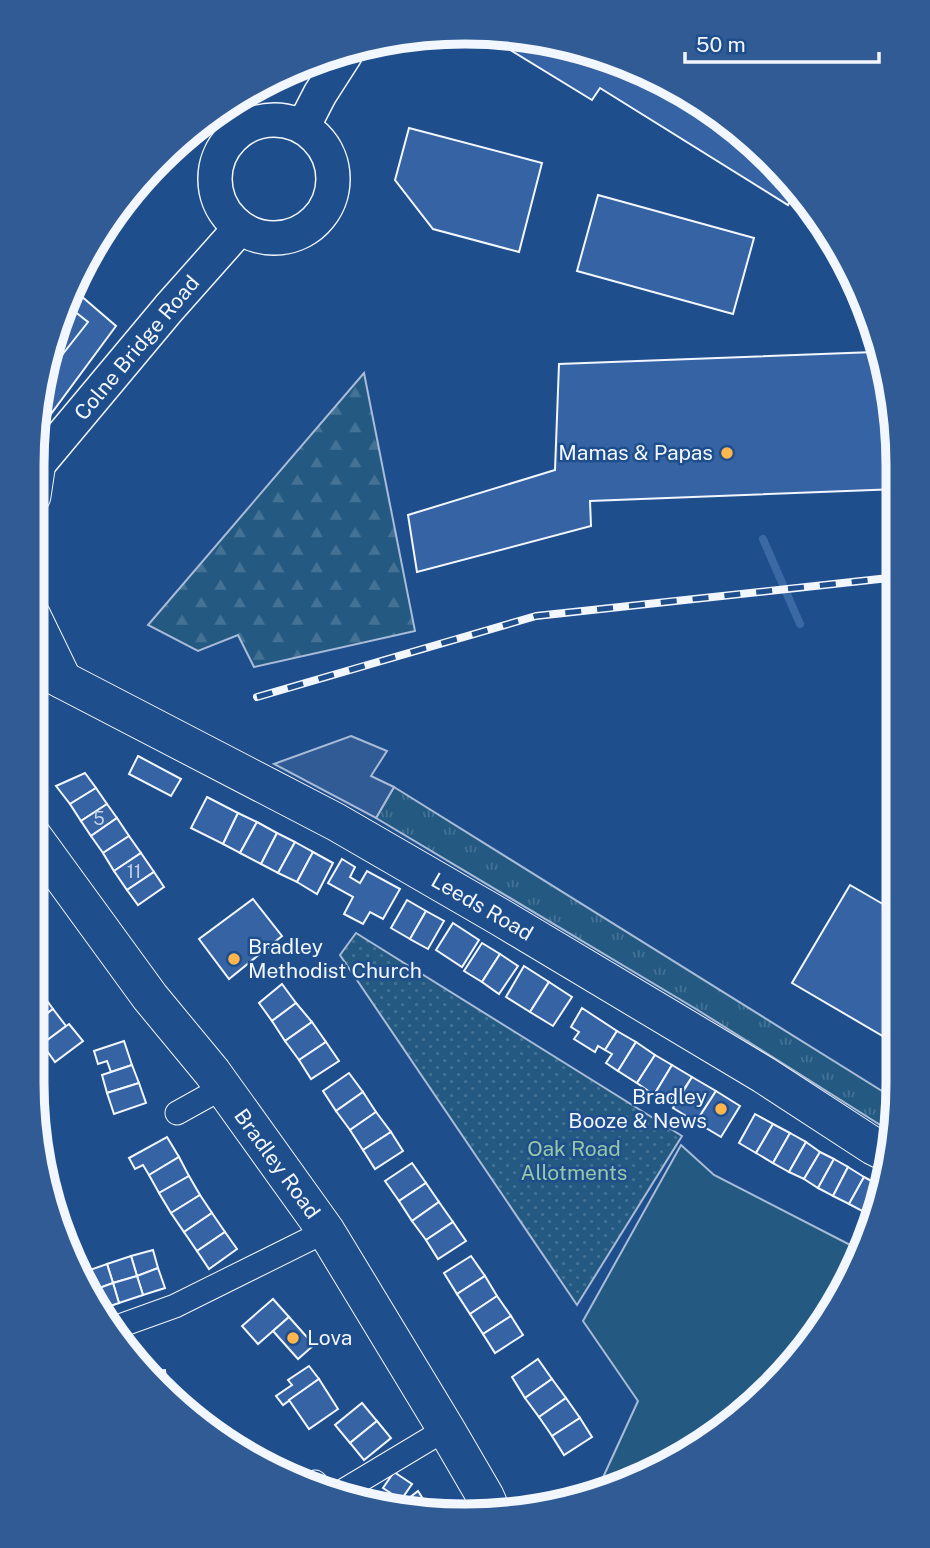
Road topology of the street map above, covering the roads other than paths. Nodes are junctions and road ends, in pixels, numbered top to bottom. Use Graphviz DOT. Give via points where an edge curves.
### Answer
graph roads {
  1 [pos="340,63"];
  2 [pos="303,127"];
  3 [pos="240,228"];
  4 [pos="44,464"];
  5 [pos="44,681"];
  6 [pos="44,852"];
  7 [pos="222,1088"];
  8 [pos="177,1113"];
  9 [pos="881,1150"];
  10 [pos="326,1231"];
  11 [pos="121,1325"];
  12 [pos="446,1429"];
  13 [pos="348,1488"];
  14 [pos="487,1503"];
  1 -- 2 [label="main road"];
  2 -- 3 [label="main road" via="287,121 254,123 227,143 215,181 219,201"];
  2 -- 3 [label="main road" via="318,139 333,173 325,210 314,224 281,238"];
  3 -- 4 [label="main road, Colne Bridge Road" via="169,308"];
  5 -- 9 [label="main road, Leeds Road" via="336,822 764,1075"];
  6 -- 7 [label="main road, Bradley Road"];
  7 -- 8 [label="street"];
  7 -- 10 [label="main road, Bradley Road"];
  10 -- 11 [label="street" via="176,1306"];
  10 -- 12 [label="main road, Bradley Road"];
  12 -- 13 [label="street"];
  12 -- 14 [label="main road, Bradley Road"];
}
